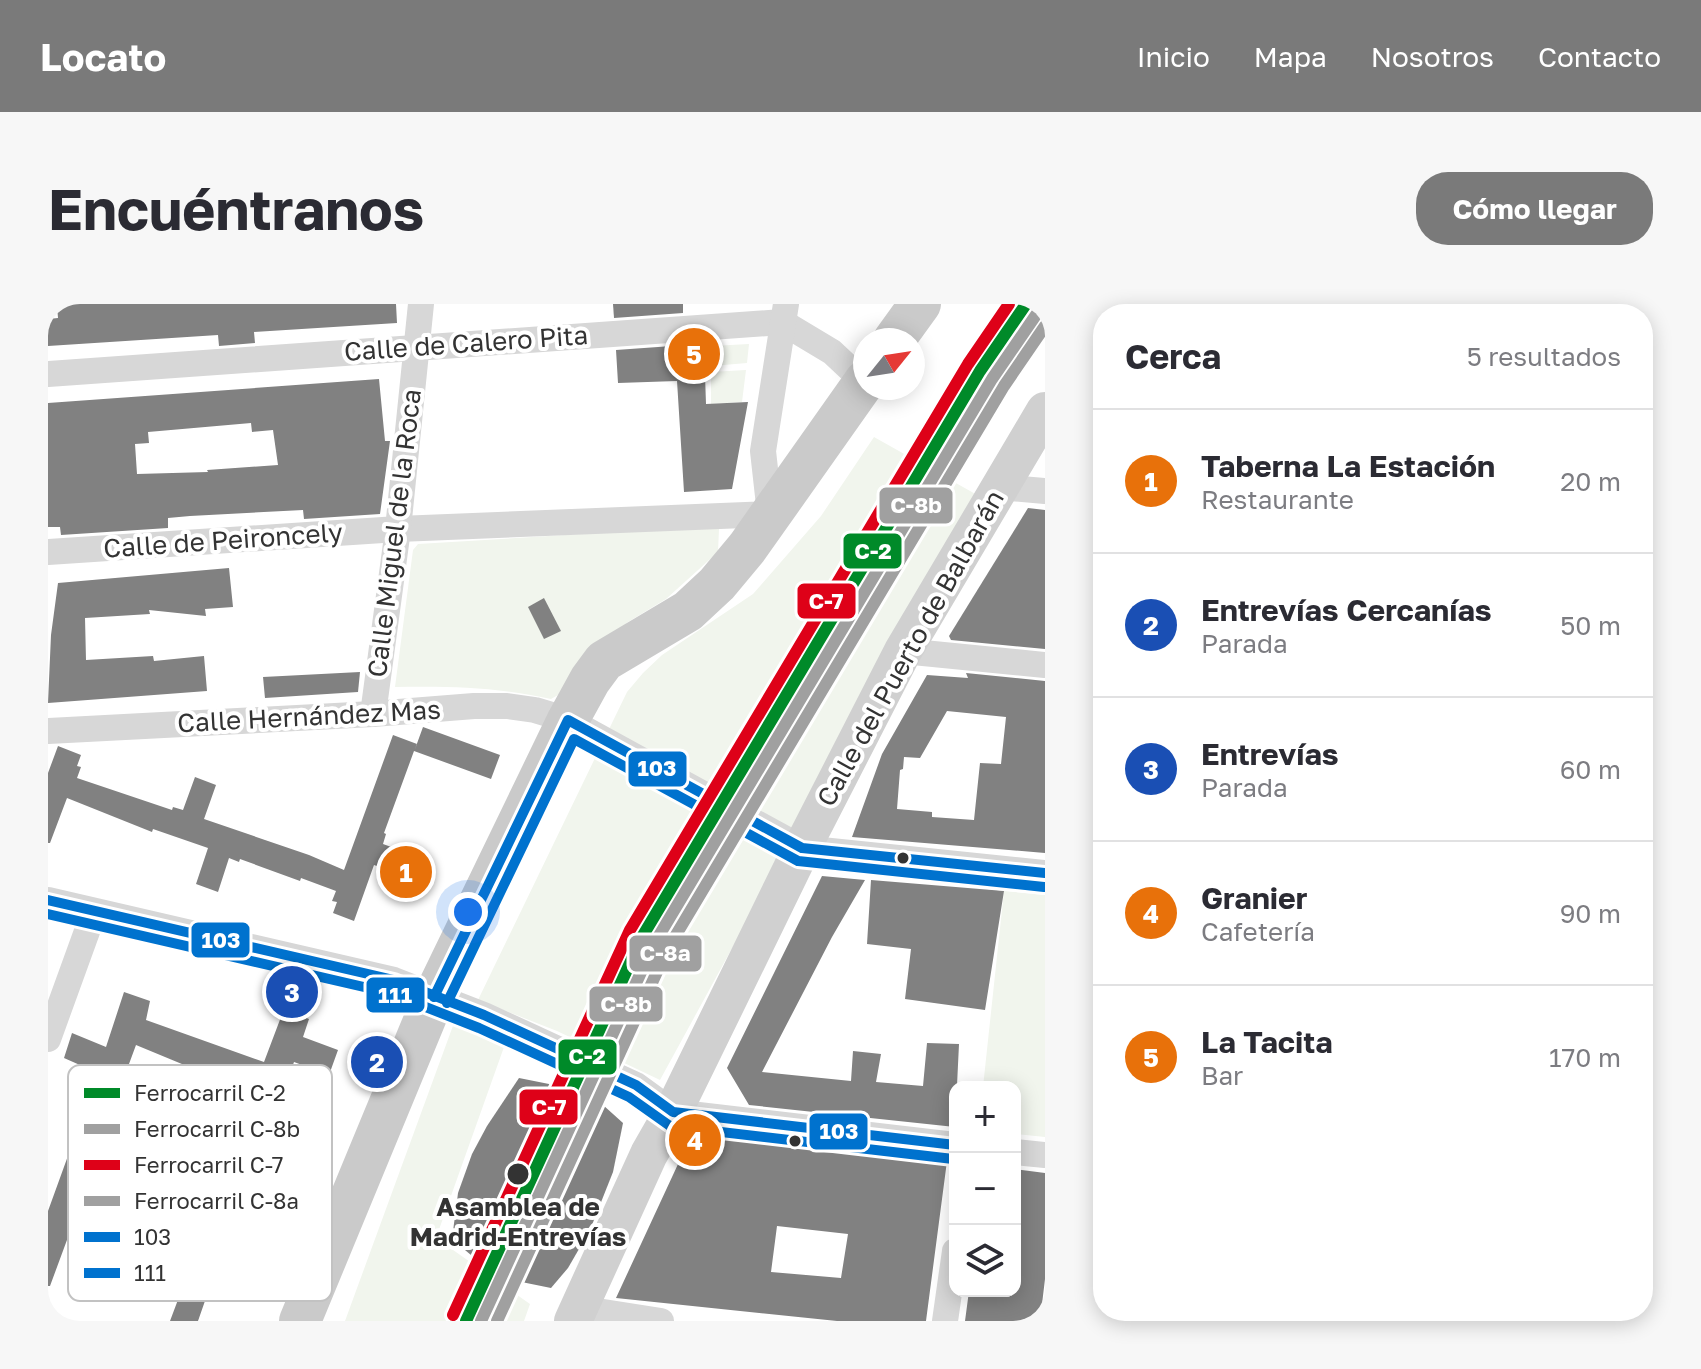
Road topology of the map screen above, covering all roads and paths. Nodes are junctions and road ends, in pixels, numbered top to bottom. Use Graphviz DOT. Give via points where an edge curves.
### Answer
graph roads {
  1 [pos="421,304"];
  2 [pos="920,304"];
  3 [pos="784,313"];
  4 [pos="903,328"];
  5 [pos="416,346"];
  6 [pos="853,371"];
  7 [pos="48,374"];
  8 [pos="853,399"];
  9 [pos="1045,411"];
  10 [pos="998,487"];
  11 [pos="1045,491"];
  12 [pos="770,514"];
  13 [pos="398,529"];
  14 [pos="48,552"];
  15 [pos="903,651"];
  16 [pos="1045,665"];
  17 [pos="373,714"];
  18 [pos="568,720"];
  19 [pos="48,731"];
  20 [pos="802,848"];
  21 [pos="1045,873"];
  22 [pos="48,900"];
  23 [pos="94,912"];
  24 [pos="434,997"];
  25 [pos="48,1039"];
  26 [pos="673,1112"];
  27 [pos="949,1144"];
  28 [pos="1021,1153"];
  29 [pos="1045,1155"];
  30 [pos="332,1244"];
  31 [pos="949,1293"];
  32 [pos="308,1301"];
  33 [pos="575,1314"];
  34 [pos="300,1321"];
  35 [pos="661,1321"];
  36 [pos="945,1321"];
  1 -- 5 [label="street, Calle Miguel de la Roca"];
  2 -- 4 [label="main road"];
  3 -- 5 [label="street, Calle de Calero Pita"];
  3 -- 6 [label="street"];
  3 -- 12 [label="street" via="763,451"];
  5 -- 7 [label="street, Calle de Calero Pita"];
  5 -- 13 [label="street, Calle Miguel de la Roca"];
  8 -- 12 [label="main road"];
  9 -- 10 [label="street, Calle del Puerto de Balbarán"];
  10 -- 11 [label="street"];
  10 -- 15 [label="street, Calle del Puerto de Balbarán"];
  12 -- 13 [label="street, Calle de Peironcely"];
  12 -- 18 [label="main road" via="717,584 688,611 604,661"];
  13 -- 14 [label="street, Calle de Peironcely"];
  13 -- 17 [label="street, Calle Miguel de la Roca"];
  15 -- 16 [label="street"];
  15 -- 20 [label="street, Calle del Puerto de Balbarán"];
  17 -- 18 [label="street, Calle Hernández Mas" via="507,706"];
  17 -- 19 [label="street, Calle Hernández Mas"];
  18 -- 20 [label="street, Calle Hernández Mas"];
  18 -- 24 [label="main road"];
  20 -- 21 [label="street"];
  20 -- 26 [label="street, Calle del Puerto de Balbarán"];
  22 -- 23 [label="street"];
  23 -- 24 [label="street" via="394,980"];
  23 -- 25 [label="street"];
  24 -- 26 [label="street" via="636,1085"];
  24 -- 30 [label="main road"];
  26 -- 27 [label="street"];
  26 -- 33 [label="street, Calle del Puerto de Balbarán"];
  28 -- 29 [label="street"];
  31 -- 36 [label="street"];
  32 -- 34 [label="main road"];
  33 -- 35 [label="street"];
}
